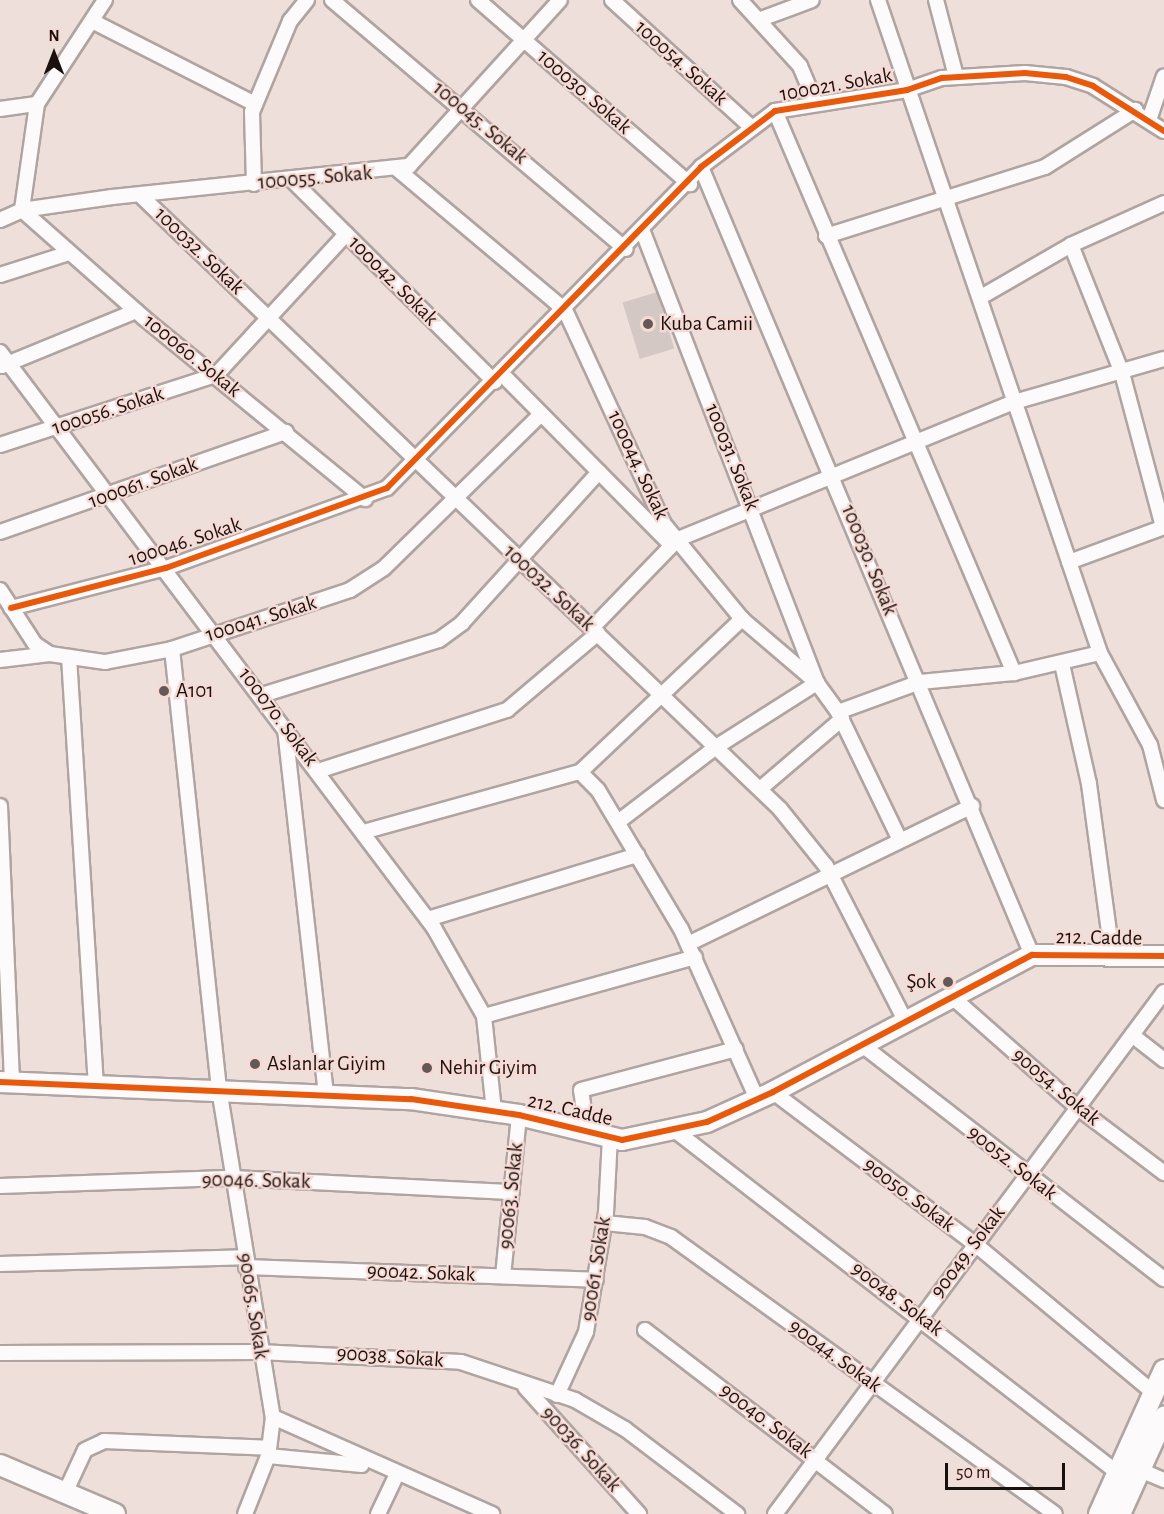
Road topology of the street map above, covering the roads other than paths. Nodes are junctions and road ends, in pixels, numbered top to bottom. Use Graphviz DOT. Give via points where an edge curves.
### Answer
graph roads {
  1 [pos="105,0"];
  2 [pos="307,0"];
  3 [pos="332,0"];
  4 [pos="478,0"];
  5 [pos="560,0"];
  6 [pos="612,0"];
  7 [pos="740,0"];
  8 [pos="813,0"];
  9 [pos="878,0"];
  10 [pos="936,0"];
  11 [pos="761,19"];
  12 [pos="92,21"];
  13 [pos="526,40"];
  14 [pos="956,76"];
  15 [pos="1164,76"];
  16 [pos="907,90"];
  17 [pos="37,104"];
  18 [pos="255,104"];
  19 [pos="816,105"];
  20 [pos="460,106"];
  21 [pos="0,109"];
  22 [pos="1135,110"];
  23 [pos="774,111"];
  24 [pos="1149,120"];
  25 [pos="750,126"];
  26 [pos="1164,131"];
  27 [pos="701,167"];
  28 [pos="397,169"];
  29 [pos="292,180"];
  30 [pos="254,184"];
  31 [pos="690,184"];
  32 [pos="140,195"];
  33 [pos="943,198"];
  34 [pos="1164,202"];
  35 [pos="22,210"];
  36 [pos="0,220"];
  37 [pos="643,231"];
  38 [pos="346,234"];
  39 [pos="826,236"];
  40 [pos="1071,245"];
  41 [pos="626,249"];
  42 [pos="69,253"];
  43 [pos="0,275"];
  44 [pos="981,297"];
  45 [pos="565,310"];
  46 [pos="136,311"];
  47 [pos="268,316"];
  48 [pos="1164,359"];
  49 [pos="3,361"];
  50 [pos="1122,373"];
  51 [pos="216,375"];
  52 [pos="499,378"];
  53 [pos="1014,402"];
  54 [pos="541,414"];
  55 [pos="53,429"];
  56 [pos="286,432"];
  57 [pos="917,442"];
  58 [pos="0,445"];
  59 [pos="414,463"];
  60 [pos="599,472"];
  61 [pos="835,477"];
  62 [pos="105,498"];
  63 [pos="365,499"];
  64 [pos="454,500"];
  65 [pos="754,512"];
  66 [pos="1164,527"];
  67 [pos="0,532"];
  68 [pos="675,542"];
  69 [pos="517,558"];
  70 [pos="1070,562"];
  71 [pos="166,568"];
  72 [pos="4,598"];
  73 [pos="742,619"];
  74 [pos="595,631"];
  75 [pos="214,632"];
  76 [pos="172,649"];
  77 [pos="1100,653"];
  78 [pos="50,654"];
  79 [pos="69,657"];
  80 [pos="0,660"];
  81 [pos="1062,664"];
  82 [pos="1014,673"];
  83 [pos="920,682"];
  84 [pos="817,683"];
  85 [pos="661,694"];
  86 [pos="262,695"];
  87 [pos="840,716"];
  88 [pos="285,727"];
  89 [pos="716,747"];
  90 [pos="318,771"];
  91 [pos="580,772"];
  92 [pos="1163,782"];
  93 [pos="760,789"];
  94 [pos="1164,800"];
  95 [pos="0,806"];
  96 [pos="972,806"];
  97 [pos="618,822"];
  98 [pos="363,832"];
  99 [pos="899,838"];
  100 [pos="637,855"];
  101 [pos="829,873"];
  102 [pos="428,920"];
  103 [pos="688,944"];
  104 [pos="1112,954"];
  105 [pos="1032,955"];
  106 [pos="1164,956"];
  107 [pos="695,957"];
  108 [pos="1164,992"];
  109 [pos="952,997"];
  110 [pos="484,1016"];
  111 [pos="906,1022"];
  112 [pos="1132,1035"];
  113 [pos="862,1045"];
  114 [pos="736,1049"];
  115 [pos="1164,1060"];
  116 [pos="6,1082"];
  117 [pos="96,1088"];
  118 [pos="220,1095"];
  119 [pos="765,1095"];
  120 [pos="326,1097"];
  121 [pos="1078,1108"];
  122 [pos="494,1111"];
  123 [pos="519,1115"];
  124 [pos="673,1129"];
  125 [pos="587,1131"];
  126 [pos="610,1137"];
  127 [pos="1164,1173"];
  128 [pos="1027,1175"];
  129 [pos="233,1179"];
  130 [pos="0,1186"];
  131 [pos="512,1192"];
  132 [pos="605,1223"];
  133 [pos="975,1244"];
  134 [pos="245,1262"];
  135 [pos="0,1264"];
  136 [pos="503,1276"];
  137 [pos="1164,1279"];
  138 [pos="596,1280"];
  139 [pos="920,1315"];
  140 [pos="645,1330"];
  141 [pos="259,1352"];
  142 [pos="0,1353"];
  143 [pos="1164,1370"];
  144 [pos="871,1382"];
  145 [pos="524,1385"];
  146 [pos="1154,1393"];
  147 [pos="557,1395"];
  148 [pos="273,1417"];
  149 [pos="1164,1418"];
  150 [pos="268,1452"];
  151 [pos="814,1458"];
  152 [pos="0,1465"];
  153 [pos="376,1467"];
  154 [pos="1140,1470"];
  155 [pos="1118,1473"];
  156 [pos="397,1474"];
  157 [pos="1164,1480"];
  158 [pos="65,1492"];
  159 [pos="115,1514"];
  160 [pos="245,1514"];
  161 [pos="378,1514"];
  162 [pos="492,1514"];
  163 [pos="639,1514"];
  164 [pos="737,1514"];
  165 [pos="775,1514"];
  166 [pos="885,1514"];
  167 [pos="1055,1514"];
  168 [pos="1099,1514"];
  169 [pos="1120,1514"];
  1 -- 12 [label="street"];
  2 -- 18 [label="street" via="290,21"];
  3 -- 20 [label="street, 100045. Sokak"];
  4 -- 13 [label="street, 100030. Sokak"];
  5 -- 13 [label="street, 100055. Sokak"];
  6 -- 25 [label="street, 100054. Sokak"];
  7 -- 11 [label="street"];
  8 -- 11 [label="street"];
  9 -- 16 [label="street"];
  10 -- 14 [label="street"];
  11 -- 19 [label="street" via="800,66"];
  12 -- 17 [label="street"];
  12 -- 18 [label="street"];
  13 -- 20 [label="street, 100055. Sokak"];
  13 -- 31 [label="street, 100030. Sokak"];
  14 -- 16 [label="street, 100021. Sokak"];
  14 -- 22 [label="street, 100021. Sokak" via="1066,77"];
  15 -- 24 [label="street"];
  16 -- 19 [label="street, 100021. Sokak"];
  16 -- 33 [label="street"];
  17 -- 21 [label="street"];
  17 -- 35 [label="street"];
  18 -- 30 [label="street"];
  19 -- 23 [label="street, 100021. Sokak"];
  20 -- 28 [label="street, 100055. Sokak" via="409,166"];
  20 -- 41 [label="street, 100045. Sokak"];
  22 -- 24 [label="street, 100021. Sokak"];
  22 -- 33 [label="street" via="1045,167"];
  23 -- 25 [label="street, 100021. Sokak"];
  23 -- 39 [label="street"];
  24 -- 26 [label="street, 100021. Sokak"];
  25 -- 27 [label="street, 100021. Sokak"];
  27 -- 31 [label="street, 100021. Sokak"];
  27 -- 61 [label="street, 100030. Sokak"];
  28 -- 29 [label="street, 100055. Sokak"];
  28 -- 45 [label="street, 100044. Sokak"];
  29 -- 30 [label="street, 100055. Sokak"];
  29 -- 38 [label="street, 100042. Sokak"];
  30 -- 32 [label="street, 100055. Sokak"];
  31 -- 37 [label="street, 100021. Sokak"];
  32 -- 35 [label="street, 100055. Sokak"];
  32 -- 47 [label="street, 100032. Sokak"];
  33 -- 39 [label="street"];
  33 -- 44 [label="street"];
  34 -- 40 [label="street"];
  35 -- 36 [label="street, 100055. Sokak"];
  35 -- 42 [label="street, 100060. Sokak"];
  37 -- 41 [label="street, 100021. Sokak"];
  37 -- 65 [label="street, 100031. Sokak"];
  38 -- 47 [label="street"];
  38 -- 52 [label="street, 100042. Sokak"];
  39 -- 57 [label="street"];
  40 -- 44 [label="street"];
  40 -- 50 [label="street"];
  41 -- 45 [label="street, 100021. Sokak"];
  42 -- 43 [label="street"];
  42 -- 46 [label="street, 100060. Sokak"];
  44 -- 53 [label="street"];
  45 -- 52 [label="street, 100021. Sokak"];
  45 -- 68 [label="street, 100044. Sokak"];
  46 -- 49 [label="street"];
  46 -- 51 [label="street, 100060. Sokak"];
  47 -- 51 [label="street"];
  47 -- 59 [label="street, 100032. Sokak"];
  48 -- 50 [label="street"];
  49 -- 55 [label="street, 100070. Sokak"];
  50 -- 53 [label="street"];
  50 -- 66 [label="street"];
  51 -- 55 [label="street, 100056. Sokak"];
  51 -- 56 [label="street, 100060. Sokak"];
  52 -- 54 [label="street, 100042. Sokak"];
  52 -- 59 [label="street, 100021. Sokak"];
  53 -- 57 [label="street"];
  53 -- 70 [label="street"];
  54 -- 60 [label="street, 100042. Sokak"];
  54 -- 64 [label="street, 100041. Sokak"];
  55 -- 58 [label="street, 100056. Sokak"];
  55 -- 62 [label="street, 100070. Sokak"];
  56 -- 62 [label="street, 100061. Sokak"];
  56 -- 63 [label="street, 100060. Sokak"];
  57 -- 61 [label="street"];
  57 -- 82 [label="street"];
  59 -- 63 [label="street, 100021. Sokak" via="387,488"];
  59 -- 64 [label="street, 100032. Sokak"];
  60 -- 68 [label="street, 100042. Sokak"];
  60 -- 69 [label="street"];
  61 -- 65 [label="street"];
  61 -- 83 [label="street, 100030. Sokak"];
  62 -- 67 [label="street, 100061. Sokak"];
  62 -- 71 [label="street, 100070. Sokak"];
  63 -- 71 [label="street, 100046. Sokak"];
  64 -- 69 [label="street, 100032. Sokak"];
  64 -- 75 [label="street, 100041. Sokak" via="384,568 351,590"];
  65 -- 68 [label="street"];
  65 -- 84 [label="street, 100031. Sokak"];
  66 -- 70 [label="street"];
  68 -- 73 [label="street, 100044. Sokak"];
  68 -- 74 [label="street"];
  69 -- 74 [label="street, 100032. Sokak"];
  69 -- 86 [label="street" via="462,623 439,640"];
  70 -- 77 [label="street"];
  71 -- 72 [label="street, 100046. Sokak"];
  71 -- 75 [label="street, 100070. Sokak"];
  72 -- 78 [label="street" via="34,644"];
  73 -- 84 [label="street, 100044. Sokak"];
  73 -- 85 [label="street"];
  74 -- 85 [label="street, 100032. Sokak"];
  74 -- 90 [label="street" via="507,710"];
  75 -- 76 [label="street, 100041. Sokak"];
  75 -- 86 [label="street, 100070. Sokak"];
  76 -- 79 [label="street, 100041. Sokak" via="105,662"];
  76 -- 118 [label="street, 90065. Sokak"];
  77 -- 81 [label="street"];
  77 -- 92 [label="street" via="1150,745"];
  78 -- 79 [label="street, 100041. Sokak"];
  78 -- 80 [label="street, 100041. Sokak"];
  79 -- 117 [label="street"];
  81 -- 82 [label="street"];
  81 -- 104 [label="street" via="1089,784"];
  82 -- 83 [label="street"];
  83 -- 87 [label="street"];
  83 -- 96 [label="street, 100030. Sokak"];
  84 -- 87 [label="street, 100044. Sokak"];
  84 -- 89 [label="street"];
  85 -- 89 [label="street, 100032. Sokak"];
  85 -- 91 [label="street"];
  86 -- 88 [label="street, 100070. Sokak"];
  87 -- 93 [label="street"];
  87 -- 99 [label="street, 100044. Sokak"];
  88 -- 90 [label="street, 100070. Sokak"];
  88 -- 120 [label="street"];
  89 -- 93 [label="street, 100032. Sokak"];
  89 -- 97 [label="street"];
  90 -- 98 [label="street, 100070. Sokak"];
  91 -- 97 [label="street"];
  91 -- 98 [label="street"];
  92 -- 94 [label="street"];
  93 -- 101 [label="street, 100032. Sokak"];
  95 -- 116 [label="street"];
  96 -- 99 [label="street"];
  96 -- 105 [label="street, 100030. Sokak"];
  97 -- 100 [label="street"];
  98 -- 102 [label="street, 100070. Sokak"];
  99 -- 101 [label="street"];
  100 -- 102 [label="street"];
  100 -- 103 [label="street"];
  101 -- 103 [label="street"];
  101 -- 111 [label="street, 100032. Sokak"];
  102 -- 110 [label="street, 100070. Sokak"];
  103 -- 107 [label="street"];
  104 -- 105 [label="street, 212. Cadde"];
  104 -- 106 [label="street, 212. Cadde"];
  105 -- 109 [label="street, 212. Cadde"];
  107 -- 110 [label="street"];
  107 -- 114 [label="street"];
  108 -- 112 [label="street, 90049. Sokak"];
  109 -- 111 [label="street, 212. Cadde"];
  109 -- 121 [label="street, 90054. Sokak"];
  110 -- 122 [label="street, 100070. Sokak"];
  111 -- 113 [label="street, 212. Cadde"];
  112 -- 115 [label="street"];
  112 -- 121 [label="street, 90049. Sokak"];
  113 -- 119 [label="street, 212. Cadde"];
  113 -- 128 [label="street, 90052. Sokak"];
  114 -- 119 [label="street"];
  114 -- 125 [label="street" via="581,1090"];
  116 -- 117 [label="street, 212. Cadde"];
  117 -- 118 [label="street, 212. Cadde"];
  118 -- 120 [label="street, 212. Cadde"];
  118 -- 129 [label="street, 90065. Sokak"];
  119 -- 124 [label="street, 212. Cadde" via="707,1122"];
  119 -- 133 [label="street, 90050. Sokak"];
  120 -- 122 [label="street, 212. Cadde" via="411,1099"];
  121 -- 127 [label="street, 90054. Sokak"];
  121 -- 128 [label="street, 90049. Sokak"];
  122 -- 123 [label="street, 212. Cadde"];
  123 -- 125 [label="street, 212. Cadde"];
  123 -- 131 [label="street, 90063. Sokak"];
  124 -- 126 [label="street, 212. Cadde"];
  124 -- 139 [label="street, 90048. Sokak"];
  125 -- 126 [label="street, 212. Cadde"];
  126 -- 132 [label="street, 90061. Sokak"];
  128 -- 133 [label="street, 90049. Sokak"];
  128 -- 137 [label="street, 90052. Sokak"];
  129 -- 130 [label="street, 90046. Sokak"];
  129 -- 131 [label="street, 90046. Sokak"];
  129 -- 134 [label="street, 90065. Sokak"];
  131 -- 136 [label="street, 90063. Sokak"];
  132 -- 138 [label="street, 90061. Sokak"];
  132 -- 144 [label="street, 90044. Sokak" via="645,1227 671,1238"];
  133 -- 139 [label="street, 90049. Sokak"];
  133 -- 146 [label="street, 90050. Sokak"];
  134 -- 135 [label="street, 90042. Sokak"];
  134 -- 136 [label="street, 90042. Sokak"];
  134 -- 141 [label="street, 90065. Sokak"];
  136 -- 138 [label="street, 90042. Sokak"];
  138 -- 147 [label="street, 90061. Sokak" via="586,1332"];
  139 -- 144 [label="street, 90049. Sokak"];
  139 -- 155 [label="street, 90048. Sokak"];
  140 -- 151 [label="street, 90040. Sokak"];
  141 -- 142 [label="street, 90038. Sokak"];
  141 -- 145 [label="street, 90038. Sokak" via="461,1362"];
  141 -- 148 [label="street, 90065. Sokak"];
  143 -- 146 [label="street"];
  144 -- 151 [label="street, 90049. Sokak"];
  144 -- 167 [label="street, 90044. Sokak"];
  145 -- 147 [label="street, 90038. Sokak"];
  145 -- 163 [label="street, 90036. Sokak"];
  146 -- 155 [label="street"];
  147 -- 164 [label="street, 90038. Sokak" via="625,1429"];
  148 -- 150 [label="street, 90065. Sokak"];
  148 -- 153 [label="street"];
  149 -- 154 [label="street"];
  150 -- 153 [label="street"];
  150 -- 158 [label="street" via="104,1441 85,1450"];
  150 -- 160 [label="street, 90065. Sokak"];
  151 -- 165 [label="street, 90049. Sokak"];
  151 -- 166 [label="street, 90040. Sokak"];
  152 -- 158 [label="street"];
  153 -- 156 [label="street"];
  154 -- 157 [label="street"];
  154 -- 169 [label="street"];
  155 -- 168 [label="street"];
  156 -- 161 [label="street"];
  156 -- 162 [label="street"];
  158 -- 159 [label="street"];
}
